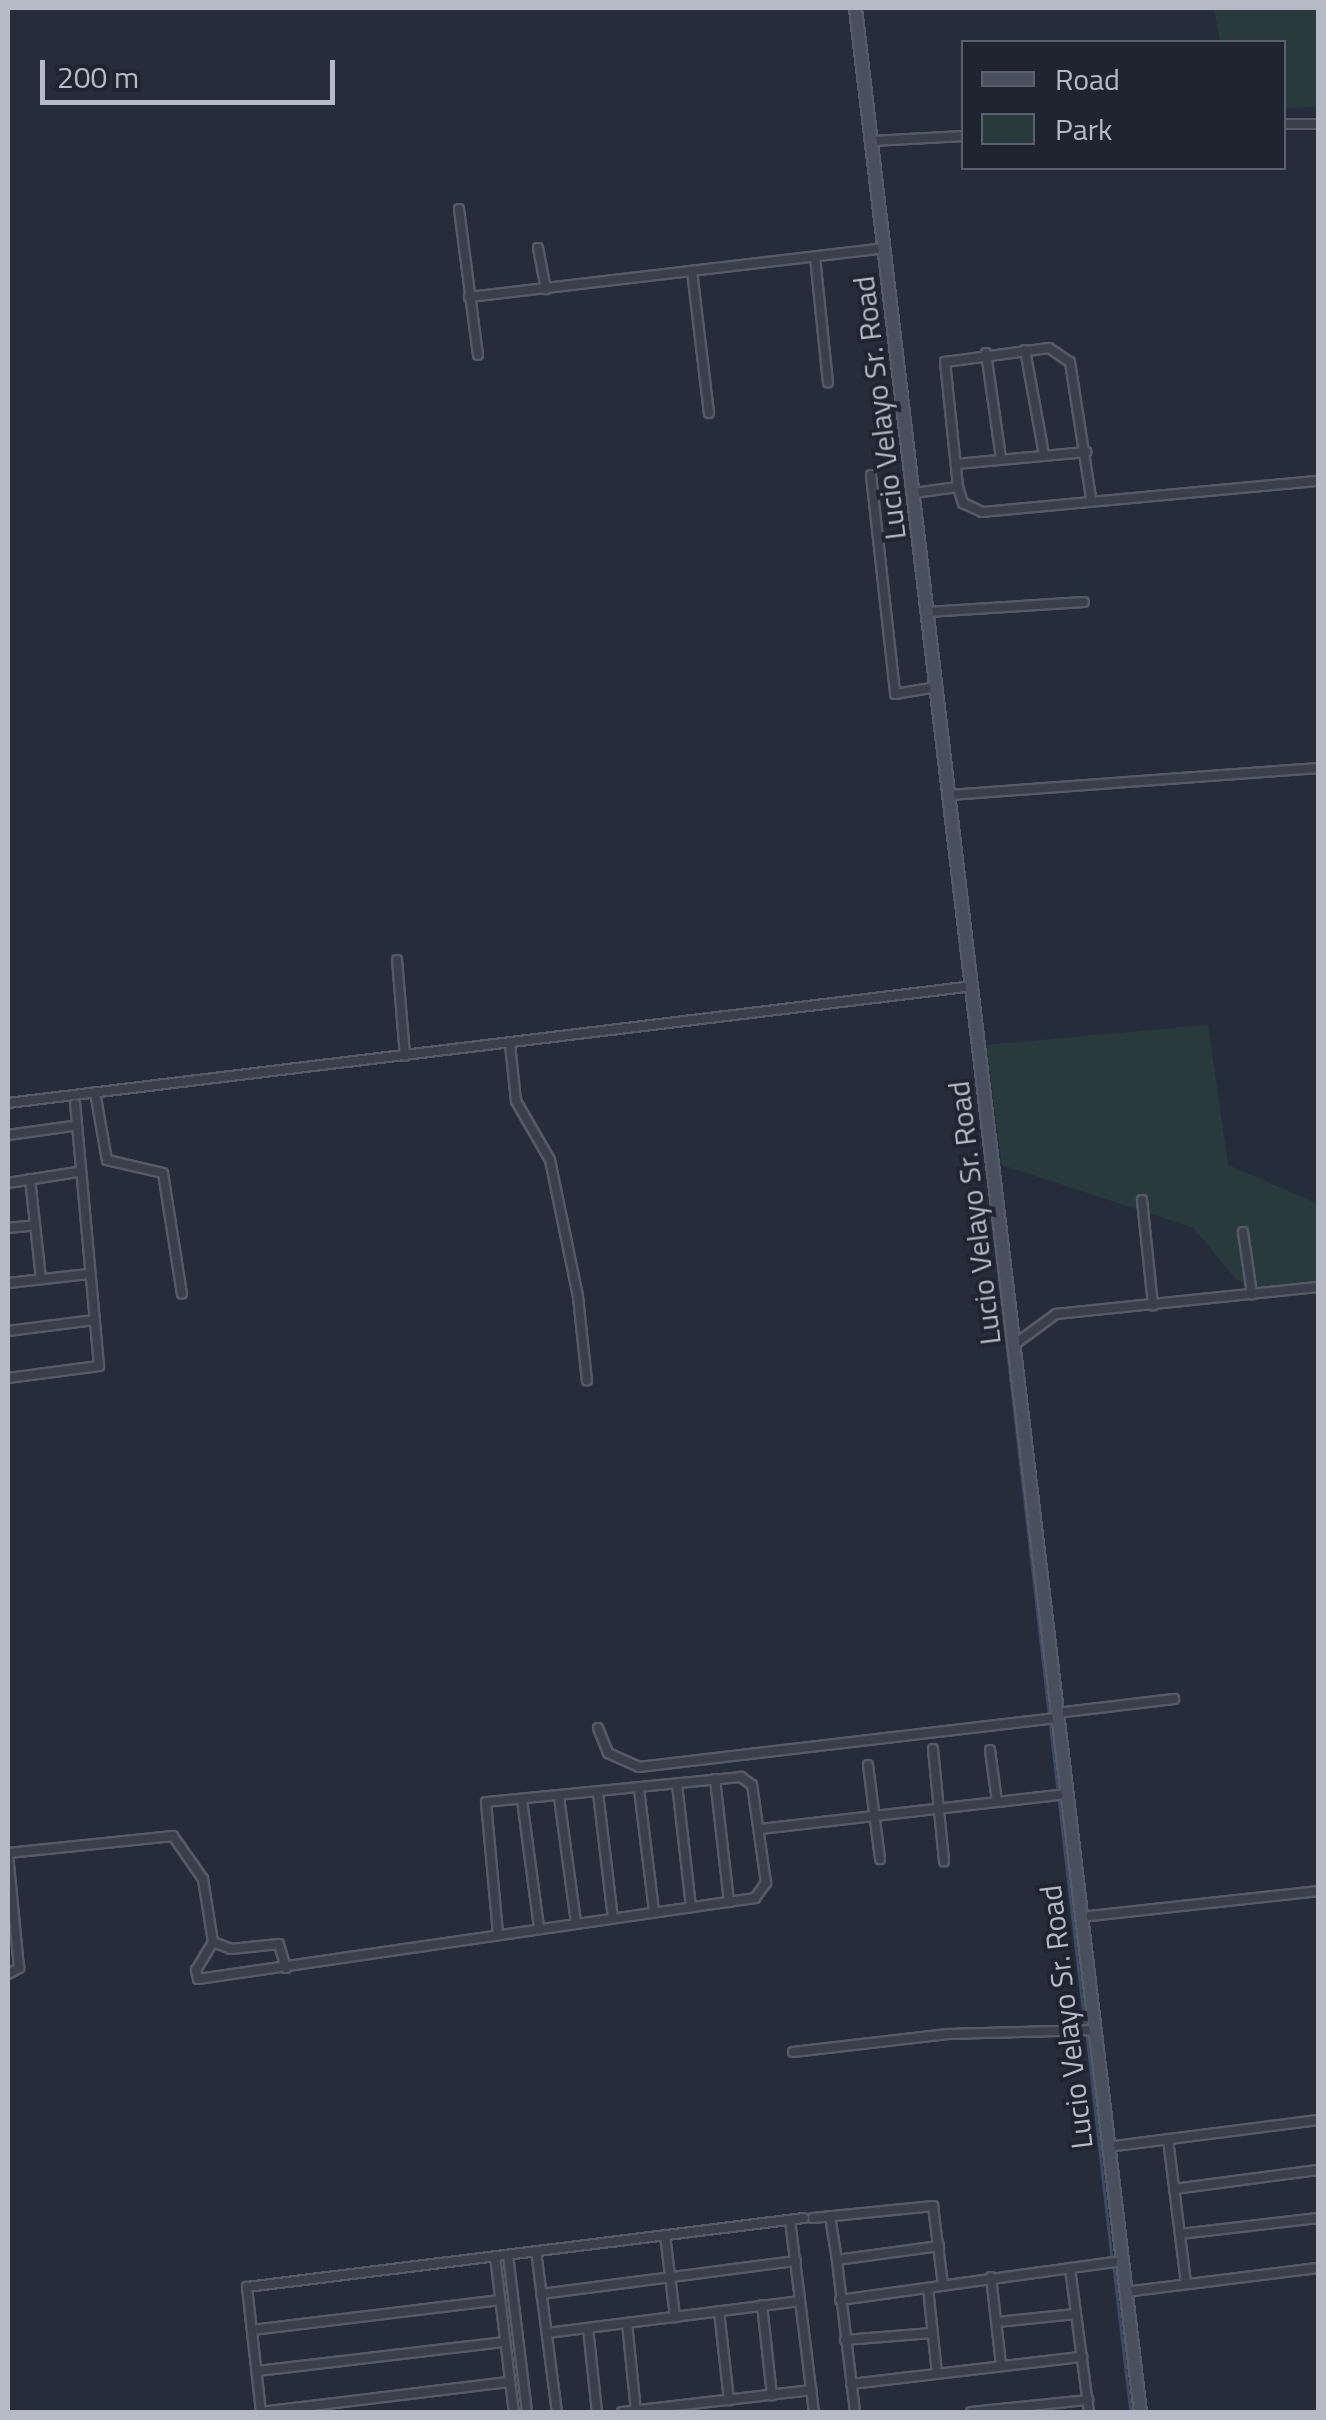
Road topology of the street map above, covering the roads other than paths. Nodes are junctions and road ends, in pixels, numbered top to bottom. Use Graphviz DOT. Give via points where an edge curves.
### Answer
graph roads {
  1 [pos="855,8"];
  2 [pos="1286,124"];
  3 [pos="1318,124"];
  4 [pos="961,136"];
  5 [pos="872,141"];
  6 [pos="459,209"];
  7 [pos="538,248"];
  8 [pos="884,248"];
  9 [pos="815,257"];
  10 [pos="692,271"];
  11 [pos="546,289"];
  12 [pos="470,297"];
  13 [pos="1026,350"];
  14 [pos="986,353"];
  15 [pos="478,356"];
  16 [pos="828,382"];
  17 [pos="709,413"];
  18 [pos="1086,452"];
  19 [pos="1044,455"];
  20 [pos="1000,459"];
  21 [pos="956,464"];
  22 [pos="871,475"];
  23 [pos="1318,482"];
  24 [pos="958,487"];
  25 [pos="914,493"];
  26 [pos="1091,497"];
  27 [pos="1084,602"];
  28 [pos="928,612"];
  29 [pos="937,687"];
  30 [pos="1318,768"];
  31 [pos="950,795"];
  32 [pos="397,960"];
  33 [pos="974,986"];
  34 [pos="510,1044"];
  35 [pos="405,1056"];
  36 [pos="96,1092"];
  37 [pos="8,1103"];
  38 [pos="75,1104"];
  39 [pos="72,1126"];
  40 [pos="8,1135"];
  41 [pos="77,1172"];
  42 [pos="30,1180"];
  43 [pos="8,1183"];
  44 [pos="1142,1200"];
  45 [pos="35,1225"];
  46 [pos="8,1228"];
  47 [pos="1243,1232"];
  48 [pos="88,1274"];
  49 [pos="42,1279"];
  50 [pos="8,1283"];
  51 [pos="1318,1287"];
  52 [pos="182,1294"];
  53 [pos="1252,1294"];
  54 [pos="1154,1305"];
  55 [pos="94,1320"];
  56 [pos="8,1331"];
  57 [pos="1015,1344"];
  58 [pos="8,1378"];
  59 [pos="586,1381"];
  60 [pos="1174,1699"];
  61 [pos="1053,1717"];
  62 [pos="598,1728"];
  63 [pos="933,1749"];
  64 [pos="990,1750"];
  65 [pos="868,1765"];
  66 [pos="715,1780"];
  67 [pos="677,1784"];
  68 [pos="639,1788"];
  69 [pos="598,1793"];
  70 [pos="1062,1795"];
  71 [pos="559,1798"];
  72 [pos="522,1800"];
  73 [pos="997,1802"];
  74 [pos="938,1810"];
  75 [pos="874,1816"];
  76 [pos="760,1829"];
  77 [pos="8,1853"];
  78 [pos="880,1859"];
  79 [pos="944,1860"];
  80 [pos="1318,1890"];
  81 [pos="729,1902"];
  82 [pos="691,1907"];
  83 [pos="654,1911"];
  84 [pos="1080,1917"];
  85 [pos="612,1918"];
  86 [pos="576,1922"];
  87 [pos="539,1928"];
  88 [pos="498,1932"];
  89 [pos="213,1942"];
  90 [pos="286,1968"];
  91 [pos="8,1974"];
  92 [pos="1093,2030"];
  93 [pos="793,2052"];
  94 [pos="1318,2120"];
  95 [pos="1168,2138"];
  96 [pos="1107,2146"];
  97 [pos="1318,2170"];
  98 [pos="1174,2189"];
  99 [pos="830,2216"];
  100 [pos="1318,2218"];
  101 [pos="790,2220"];
  102 [pos="1180,2234"];
  103 [pos="665,2235"];
  104 [pos="939,2246"];
  105 [pos="536,2252"];
  106 [pos="508,2255"];
  107 [pos="495,2256"];
  108 [pos="837,2260"];
  109 [pos="1122,2260"];
  110 [pos="796,2262"];
  111 [pos="1070,2268"];
  112 [pos="1318,2268"];
  113 [pos="990,2277"];
  114 [pos="670,2278"];
  115 [pos="1186,2284"];
  116 [pos="944,2285"];
  117 [pos="928,2288"];
  118 [pos="1125,2292"];
  119 [pos="542,2294"];
  120 [pos="500,2300"];
  121 [pos="800,2300"];
  122 [pos="840,2300"];
  123 [pos="762,2306"];
  124 [pos="718,2311"];
  125 [pos="1076,2314"];
  126 [pos="675,2317"];
  127 [pos="997,2322"];
  128 [pos="626,2323"];
  129 [pos="588,2328"];
  130 [pos="252,2330"];
  131 [pos="932,2332"];
  132 [pos="546,2333"];
  133 [pos="844,2340"];
  134 [pos="505,2342"];
  135 [pos="1082,2357"];
  136 [pos="1002,2366"];
  137 [pos="257,2371"];
  138 [pos="936,2374"];
  139 [pos="510,2382"];
  140 [pos="851,2384"];
  141 [pos="812,2390"];
  142 [pos="772,2395"];
  143 [pos="729,2400"];
  144 [pos="1088,2400"];
  145 [pos="685,2409"];
  146 [pos="636,2411"];
  147 [pos="262,2412"];
  148 [pos="514,2412"];
  149 [pos="527,2412"];
  150 [pos="557,2412"];
  151 [pos="596,2412"];
  152 [pos="622,2412"];
  153 [pos="814,2412"];
  154 [pos="854,2412"];
  155 [pos="971,2412"];
  156 [pos="1090,2412"];
  157 [pos="1140,2412"];
  1 -- 5 [label="main road, Lucio Velayo Sr. Road"];
  2 -- 3 [label="street"];
  4 -- 5 [label="street"];
  5 -- 8 [label="main road, Lucio Velayo Sr. Road"];
  6 -- 12 [label="street"];
  7 -- 11 [label="street"];
  8 -- 9 [label="street"];
  8 -- 25 [label="main road, Lucio Velayo Sr. Road"];
  9 -- 10 [label="street"];
  9 -- 16 [label="street"];
  10 -- 11 [label="street"];
  10 -- 17 [label="street"];
  11 -- 12 [label="street"];
  12 -- 15 [label="street"];
  13 -- 14 [label="street"];
  13 -- 18 [label="street" via="1059,350 1070,362"];
  13 -- 19 [label="street"];
  14 -- 20 [label="street"];
  14 -- 21 [label="street" via="945,362"];
  18 -- 19 [label="street"];
  18 -- 26 [label="street"];
  19 -- 20 [label="street"];
  20 -- 21 [label="street"];
  21 -- 24 [label="street"];
  22 -- 29 [label="street" via="894,694"];
  23 -- 26 [label="street"];
  24 -- 25 [label="street"];
  24 -- 26 [label="street" via="963,503 982,512"];
  25 -- 28 [label="main road, Lucio Velayo Sr. Road"];
  27 -- 28 [label="street"];
  28 -- 29 [label="main road, Lucio Velayo Sr. Road"];
  29 -- 31 [label="main road, Lucio Velayo Sr. Road"];
  30 -- 31 [label="street"];
  31 -- 33 [label="main road, Lucio Velayo Sr. Road"];
  32 -- 35 [label="street"];
  33 -- 34 [label="street"];
  33 -- 57 [label="main road, Lucio Velayo Sr. Road"];
  34 -- 35 [label="street"];
  34 -- 59 [label="street" via="516,1101 550,1160 578,1297"];
  35 -- 36 [label="street"];
  36 -- 37 [label="street"];
  36 -- 52 [label="street" via="107,1160 162,1174"];
  38 -- 39 [label="street"];
  39 -- 40 [label="street"];
  39 -- 41 [label="street"];
  41 -- 42 [label="street"];
  41 -- 48 [label="street"];
  42 -- 43 [label="street"];
  42 -- 45 [label="street"];
  44 -- 54 [label="street"];
  45 -- 46 [label="street"];
  45 -- 49 [label="street"];
  47 -- 53 [label="street"];
  48 -- 49 [label="street"];
  48 -- 55 [label="street"];
  49 -- 50 [label="street"];
  51 -- 53 [label="street"];
  53 -- 54 [label="street"];
  54 -- 57 [label="street" via="1056,1314"];
  55 -- 56 [label="street"];
  55 -- 58 [label="street" via="99,1366"];
  57 -- 61 [label="main road, Lucio Velayo Sr. Road"];
  60 -- 61 [label="street"];
  61 -- 62 [label="street" via="639,1767 608,1753"];
  61 -- 70 [label="main road, Lucio Velayo Sr. Road"];
  63 -- 74 [label="street"];
  64 -- 73 [label="street"];
  65 -- 75 [label="street"];
  66 -- 67 [label="street"];
  66 -- 76 [label="street" via="748,1779"];
  66 -- 81 [label="street"];
  67 -- 68 [label="street"];
  67 -- 82 [label="street"];
  68 -- 69 [label="street"];
  68 -- 83 [label="street"];
  69 -- 71 [label="street"];
  69 -- 85 [label="street"];
  70 -- 73 [label="street"];
  70 -- 84 [label="main road, Lucio Velayo Sr. Road"];
  71 -- 72 [label="street"];
  71 -- 86 [label="street"];
  72 -- 87 [label="street"];
  72 -- 88 [label="street" via="488,1801 482,1809"];
  73 -- 74 [label="street"];
  74 -- 75 [label="street"];
  74 -- 79 [label="street"];
  75 -- 76 [label="street"];
  75 -- 78 [label="street"];
  76 -- 81 [label="street" via="766,1888 755,1898"];
  77 -- 89 [label="street" via="173,1836 204,1880"];
  77 -- 91 [label="street" via="19,1968"];
  80 -- 84 [label="street"];
  81 -- 82 [label="street"];
  82 -- 83 [label="street"];
  83 -- 85 [label="street"];
  84 -- 92 [label="main road, Lucio Velayo Sr. Road"];
  85 -- 86 [label="street"];
  86 -- 87 [label="street"];
  87 -- 88 [label="street"];
  88 -- 90 [label="street"];
  89 -- 90 [label="street" via="231,1949 279,1944"];
  89 -- 90 [label="street" via="196,1970 198,1979"];
  92 -- 93 [label="street" via="948,2034"];
  92 -- 96 [label="main road, Lucio Velayo Sr. Road"];
  94 -- 95 [label="street"];
  95 -- 96 [label="street"];
  95 -- 98 [label="street"];
  96 -- 109 [label="main road, Lucio Velayo Sr. Road"];
  97 -- 98 [label="street"];
  98 -- 102 [label="street"];
  99 -- 101 [label="street"];
  99 -- 104 [label="street" via="932,2206"];
  99 -- 108 [label="street"];
  100 -- 102 [label="street"];
  101 -- 103 [label="street"];
  101 -- 110 [label="street"];
  102 -- 115 [label="street"];
  103 -- 105 [label="street"];
  103 -- 114 [label="street"];
  104 -- 108 [label="street"];
  104 -- 116 [label="street"];
  105 -- 106 [label="street"];
  105 -- 119 [label="street"];
  106 -- 107 [label="street"];
  106 -- 149 [label="street"];
  107 -- 120 [label="street"];
  107 -- 130 [label="street" via="248,2287"];
  108 -- 122 [label="street"];
  109 -- 111 [label="street"];
  109 -- 118 [label="main road, Lucio Velayo Sr. Road"];
  110 -- 114 [label="street"];
  110 -- 121 [label="street"];
  111 -- 113 [label="street"];
  111 -- 125 [label="street"];
  112 -- 115 [label="street"];
  113 -- 116 [label="street"];
  113 -- 127 [label="street"];
  114 -- 119 [label="street"];
  114 -- 126 [label="street"];
  115 -- 118 [label="street"];
  116 -- 117 [label="street"];
  117 -- 122 [label="street"];
  117 -- 131 [label="street"];
  118 -- 157 [label="main road, Lucio Velayo Sr. Road"];
  119 -- 132 [label="street"];
  120 -- 130 [label="street"];
  120 -- 134 [label="street"];
  121 -- 123 [label="street"];
  121 -- 141 [label="street"];
  122 -- 133 [label="street"];
  123 -- 124 [label="street"];
  123 -- 142 [label="street"];
  124 -- 126 [label="street"];
  124 -- 143 [label="street"];
  125 -- 127 [label="street"];
  125 -- 135 [label="street"];
  126 -- 128 [label="street"];
  127 -- 136 [label="street"];
  128 -- 129 [label="street"];
  128 -- 146 [label="street"];
  129 -- 132 [label="street"];
  129 -- 151 [label="street"];
  130 -- 137 [label="street"];
  131 -- 133 [label="street"];
  131 -- 138 [label="street"];
  132 -- 150 [label="street"];
  133 -- 140 [label="street"];
  134 -- 137 [label="street"];
  134 -- 139 [label="street"];
  135 -- 136 [label="street"];
  135 -- 144 [label="street"];
  136 -- 138 [label="street"];
  137 -- 147 [label="street"];
  138 -- 140 [label="street"];
  139 -- 147 [label="street"];
  139 -- 148 [label="street"];
  140 -- 154 [label="street"];
  141 -- 142 [label="street"];
  141 -- 153 [label="street"];
  142 -- 143 [label="street"];
  143 -- 145 [label="street"];
  144 -- 155 [label="street"];
  144 -- 156 [label="street"];
  145 -- 146 [label="street"];
  146 -- 152 [label="street"];
}
